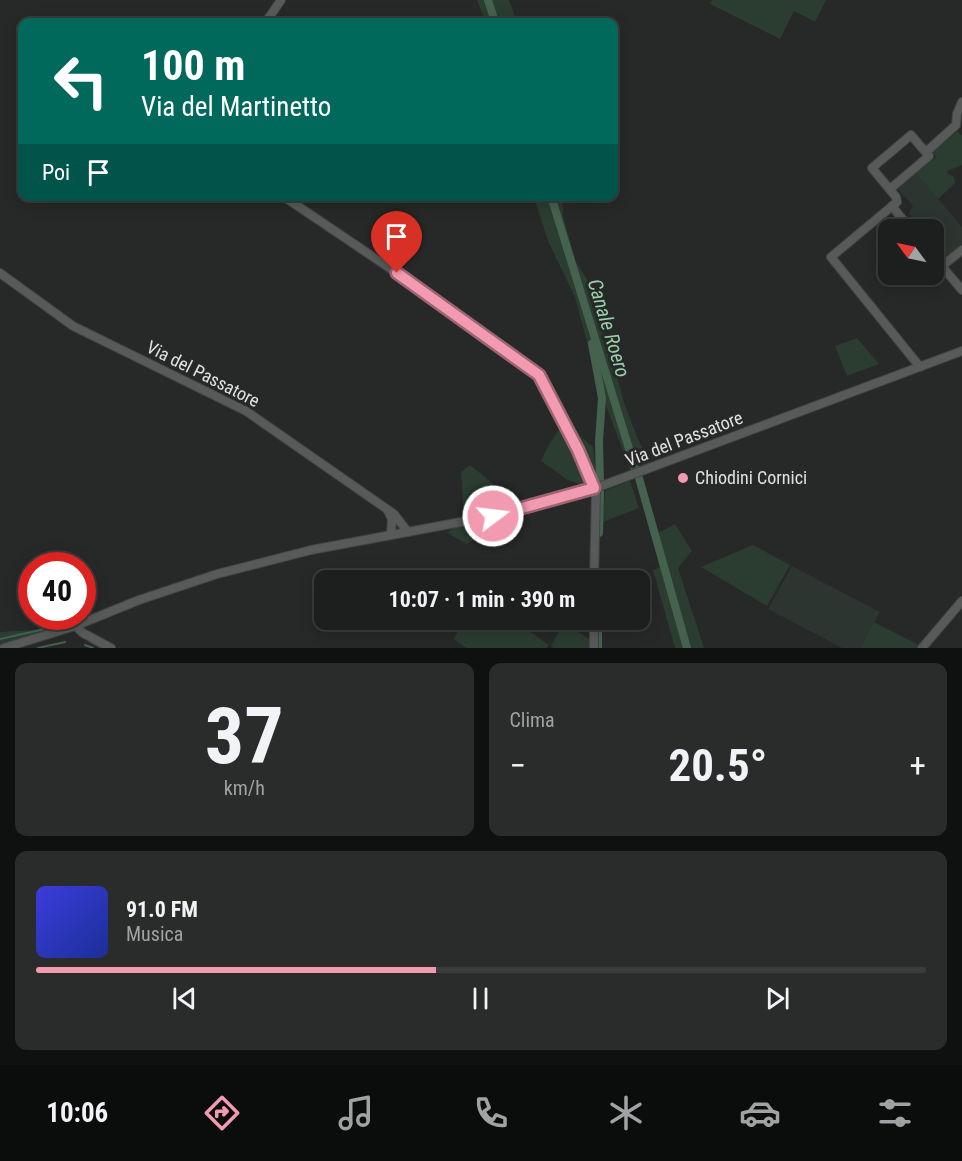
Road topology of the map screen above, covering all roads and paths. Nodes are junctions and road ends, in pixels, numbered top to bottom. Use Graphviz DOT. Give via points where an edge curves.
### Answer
graph roads {
  1 [pos="281,0"];
  2 [pos="269,18"];
  3 [pos="962,102"];
  4 [pos="959,127"];
  5 [pos="926,152"];
  6 [pos="890,189"];
  7 [pos="290,201"];
  8 [pos="892,206"];
  9 [pos="902,219"];
  10 [pos="962,250"];
  11 [pos="944,264"];
  12 [pos="944,268"];
  13 [pos="0,273"];
  14 [pos="962,290"];
  15 [pos="962,351"];
  16 [pos="920,367"];
  17 [pos="594,488"];
  18 [pos="388,509"];
  19 [pos="408,532"];
  20 [pos="391,535"];
  21 [pos="594,570"];
  22 [pos="961,606"];
  23 [pos="96,617"];
  24 [pos="62,630"];
  25 [pos="80,630"];
  26 [pos="594,630"];
  27 [pos="4,648"];
  28 [pos="111,648"];
  29 [pos="594,648"];
  30 [pos="922,648"];
  1 -- 2 [label="street"];
  3 -- 4 [label="street" via="957,114"];
  4 -- 5 [label="street"];
  5 -- 6 [label="street" via="929,156"];
  5 -- 6 [label="street" via="911,135 872,168"];
  6 -- 8 [label="street" via="897,202"];
  7 -- 17 [label="street" via="539,375"];
  8 -- 9 [label="street"];
  8 -- 16 [label="street" via="831,257"];
  10 -- 11 [label="street"];
  12 -- 14 [label="street"];
  13 -- 18 [label="street, Via del Passatore" via="73,326 246,411"];
  15 -- 16 [label="street, Via del Passatore"];
  16 -- 17 [label="street, Via del Passatore"];
  17 -- 19 [label="street, Via del Passatore" via="493,516"];
  17 -- 21 [label="street"];
  18 -- 19 [label="street, Via del Passatore"];
  18 -- 20 [label="street"];
  19 -- 20 [label="street, Via del Passatore"];
  20 -- 23 [label="street, Via del Passatore" via="218,574"];
  22 -- 30 [label="street"];
  24 -- 27 [label="street, Via del Passatore"];
  25 -- 28 [label="street"];
  26 -- 29 [label="street"];
}
